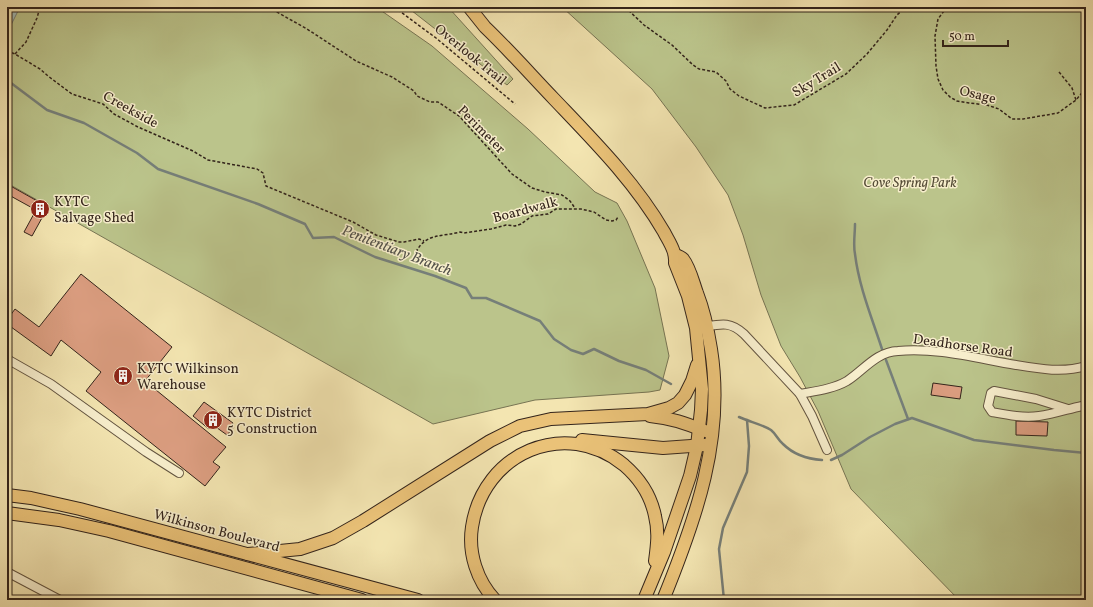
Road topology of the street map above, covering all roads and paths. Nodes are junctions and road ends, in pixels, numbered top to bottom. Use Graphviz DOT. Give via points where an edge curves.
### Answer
graph roads {
  1 [pos="40,7"];
  2 [pos="268,7"];
  3 [pos="394,7"];
  4 [pos="469,7"];
  5 [pos="625,7"];
  6 [pos="906,7"];
  7 [pos="946,7"];
  8 [pos="7,51"];
  9 [pos="15,54"];
  10 [pos="1059,72"];
  11 [pos="1086,88"];
  12 [pos="1076,100"];
  13 [pos="515,104"];
  14 [pos="257,169"];
  15 [pos="575,208"];
  16 [pos="618,217"];
  17 [pos="424,241"];
  18 [pos="416,252"];
  19 [pos="702,327"];
  20 [pos="699,352"];
  21 [pos="7,359"];
  22 [pos="1086,366"];
  23 [pos="800,394"];
  24 [pos="1086,405"];
  25 [pos="1068,409"];
  26 [pos="634,415"];
  27 [pos="699,429"];
  28 [pos="712,439"];
  29 [pos="697,446"];
  30 [pos="536,448"];
  31 [pos="827,450"];
  32 [pos="179,473"];
  33 [pos="7,495"];
  34 [pos="7,513"];
  35 [pos="248,554"];
  36 [pos="7,572"];
  37 [pos="653,580"];
  38 [pos="60,600"];
  39 [pos="362,600"];
  40 [pos="418,600"];
  41 [pos="495,600"];
  42 [pos="644,600"];
  43 [pos="663,600"];
  1 -- 9 [label="path" via="26,42"];
  2 -- 15 [label="path, Perimeter" via="356,61 392,77 414,91 417,96 430,102 438,102 459,116 512,174 532,188 562,195"];
  3 -- 13 [label="path, Overlook Trail" via="436,38"];
  4 -- 19 [label="highway" via="485,27 590,136 622,173 656,219 675,255 682,258 687,267 699,298"];
  5 -- 6 [label="path, Sky Trail" via="644,25 672,44 693,65 699,69 716,72 739,96 765,108 794,105 846,74 867,54"];
  7 -- 12 [label="path, Osage" via="938,19 935,36 936,66 943,90 950,97 999,109 1012,119 1058,113"];
  8 -- 9 [label="path, Creekside"];
  9 -- 14 [label="path, Creekside" via="40,69 72,94 103,104 114,114 138,127 208,160"];
  10 -- 12 [label="path" via="1072,88"];
  11 -- 12 [label="path, Osage"];
  14 -- 17 [label="path, Boardwalk" via="263,173 266,186 353,222 376,235 398,242 419,239"];
  15 -- 16 [label="path, Boardwalk" via="594,212 612,222"];
  15 -- 17 [label="path, Boardwalk" via="556,209 548,214 532,216 515,226 460,232"];
  17 -- 18 [label="path"];
  19 -- 20 [label="highway"];
  19 -- 23 [label="street" via="728,324 739,329"];
  19 -- 28 [label="highway" via="715,372"];
  20 -- 26 [label="highway" via="692,381 678,403 659,411"];
  20 -- 27 [label="highway" via="702,389"];
  21 -- 32 [label="street" via="51,384"];
  22 -- 23 [label="street, Deadhorse Road" via="1064,371 1036,369 937,352 897,351 875,359 839,385"];
  23 -- 31 [label="street"];
  24 -- 25 [label="street"];
  25 -- 25 [label="street" via="1027,417 992,412 988,406 991,393 994,391 1036,399"];
  26 -- 27 [label="highway" via="679,420"];
  26 -- 35 [label="highway" via="551,419 520,426 333,538 300,549"];
  27 -- 28 [label="highway"];
  27 -- 29 [label="highway"];
  28 -- 29 [label="highway"];
  28 -- 43 [label="highway" via="700,497"];
  29 -- 30 [label="highway" via="663,448 573,440"];
  29 -- 37 [label="highway" via="684,495"];
  30 -- 37 [label="highway" via="569,443 596,449 619,462 638,480 651,502 657,528"];
  30 -- 41 [label="highway" via="519,455 497,473 482,494 473,519 473,558 482,582"];
  33 -- 35 [label="highway, Wilkinson Boulevard" via="80,509"];
  34 -- 39 [label="highway, Wilkinson Boulevard" via="110,531"];
  35 -- 40 [label="highway, Wilkinson Boulevard"];
  36 -- 38 [label="street"];
  37 -- 42 [label="highway"];
}
